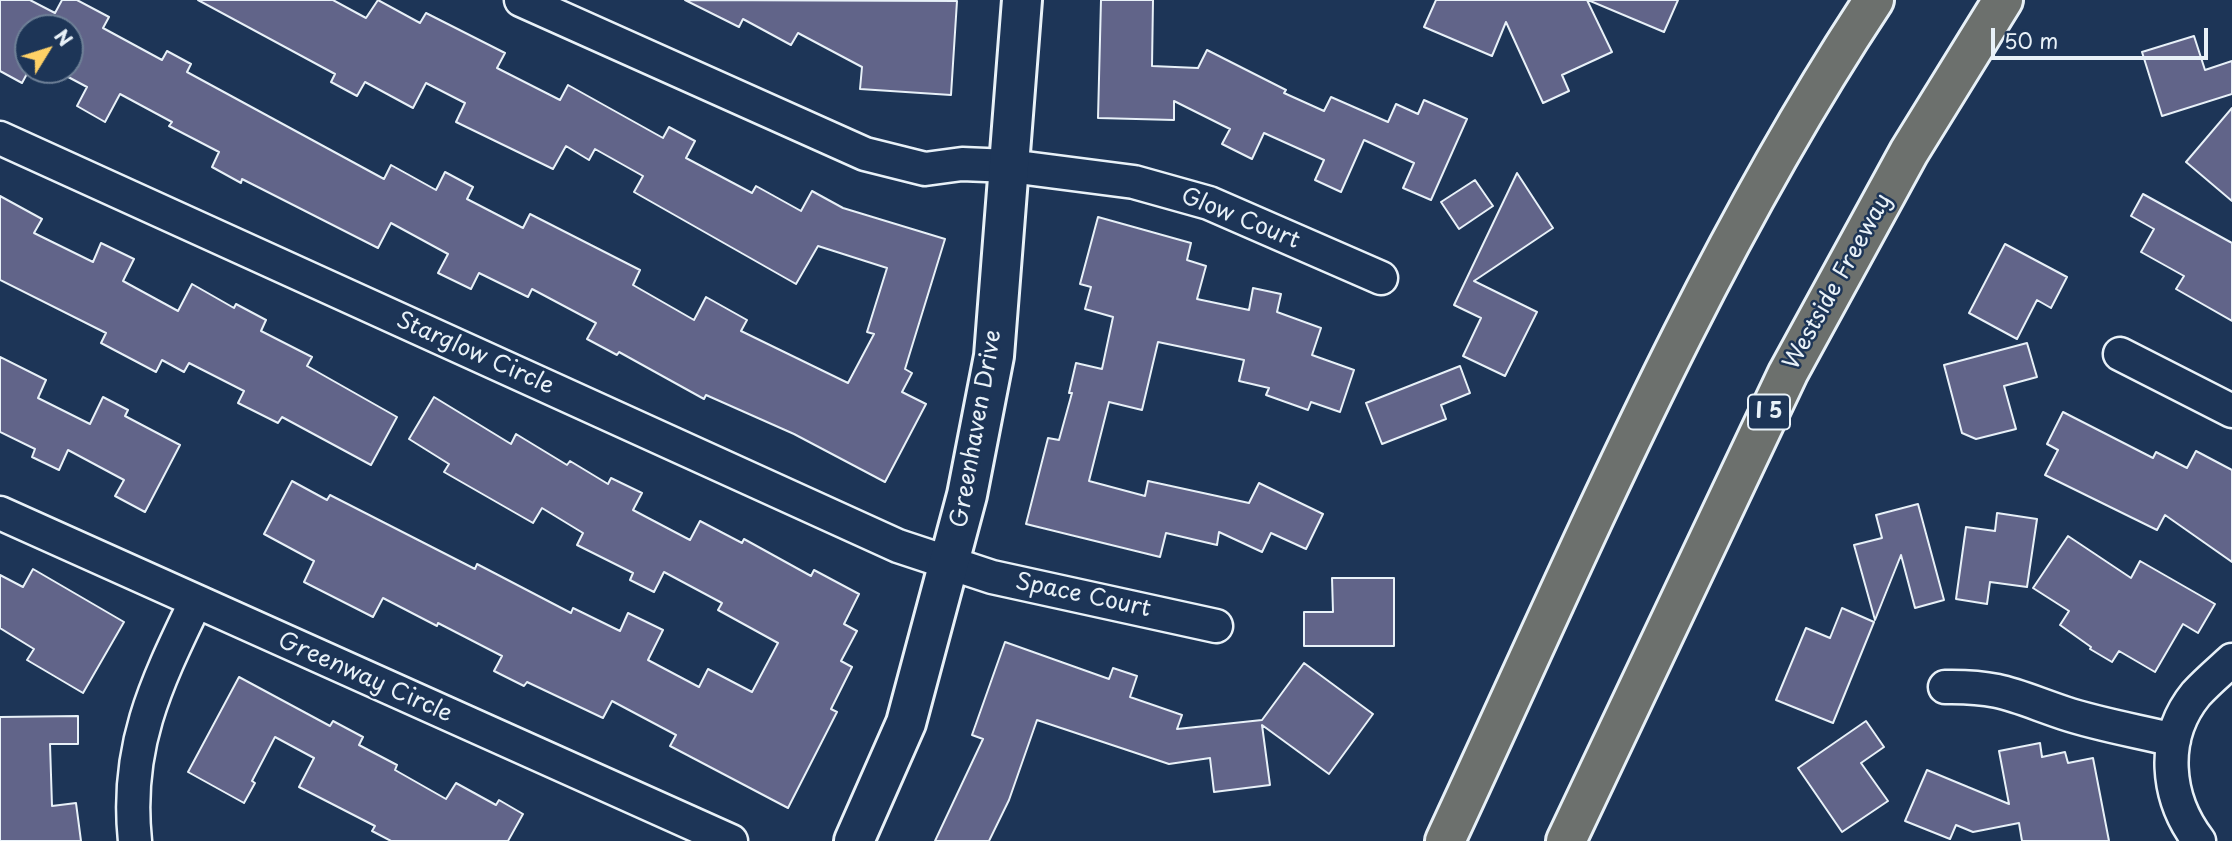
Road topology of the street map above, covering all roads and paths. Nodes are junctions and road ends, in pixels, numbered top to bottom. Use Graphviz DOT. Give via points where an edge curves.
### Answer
graph roads {
  1 [pos="521,0"];
  2 [pos="1022,0"];
  3 [pos="1874,0"];
  4 [pos="2003,0"];
  5 [pos="0,138"];
  6 [pos="1010,166"];
  7 [pos="1381,278"];
  8 [pos="2120,354"];
  9 [pos="2232,411"];
  10 [pos="0,513"];
  11 [pos="951,564"];
  12 [pos="195,603"];
  13 [pos="1216,626"];
  14 [pos="2232,660"];
  15 [pos="1945,687"];
  16 [pos="2174,740"];
  17 [pos="135,841"];
  18 [pos="731,841"];
  19 [pos="854,841"];
  20 [pos="1445,841"];
  21 [pos="1566,841"];
  22 [pos="2199,841"];
  1 -- 6 [label="street" via="865,154 925,169 962,164"];
  2 -- 6 [label="street, Greenhaven Drive"];
  3 -- 20 [label="highway" via="1825,75 1712,273"];
  4 -- 21 [label="highway, Westside Freeway / I 5" via="1909,152 1788,373"];
  5 -- 11 [label="street, Starglow Circle" via="898,546"];
  6 -- 7 [label="street, Glow Court" via="1134,182 1209,203"];
  6 -- 11 [label="street, Greenhaven Drive" via="995,356"];
  8 -- 9 [label="street"];
  10 -- 12 [label="street, Greenway Circle"];
  11 -- 13 [label="street, Space Court"];
  11 -- 19 [label="street, Greenhaven Drive" via="906,723"];
  12 -- 17 [label="street" via="156,684 143,723 134,775"];
  12 -- 18 [label="street, Greenway Circle"];
  14 -- 16 [label="street" via="2196,694"];
  15 -- 16 [label="street" via="1981,686 2011,692 2065,713"];
  16 -- 22 [label="street" via="2174,795 2185,823"];
}
